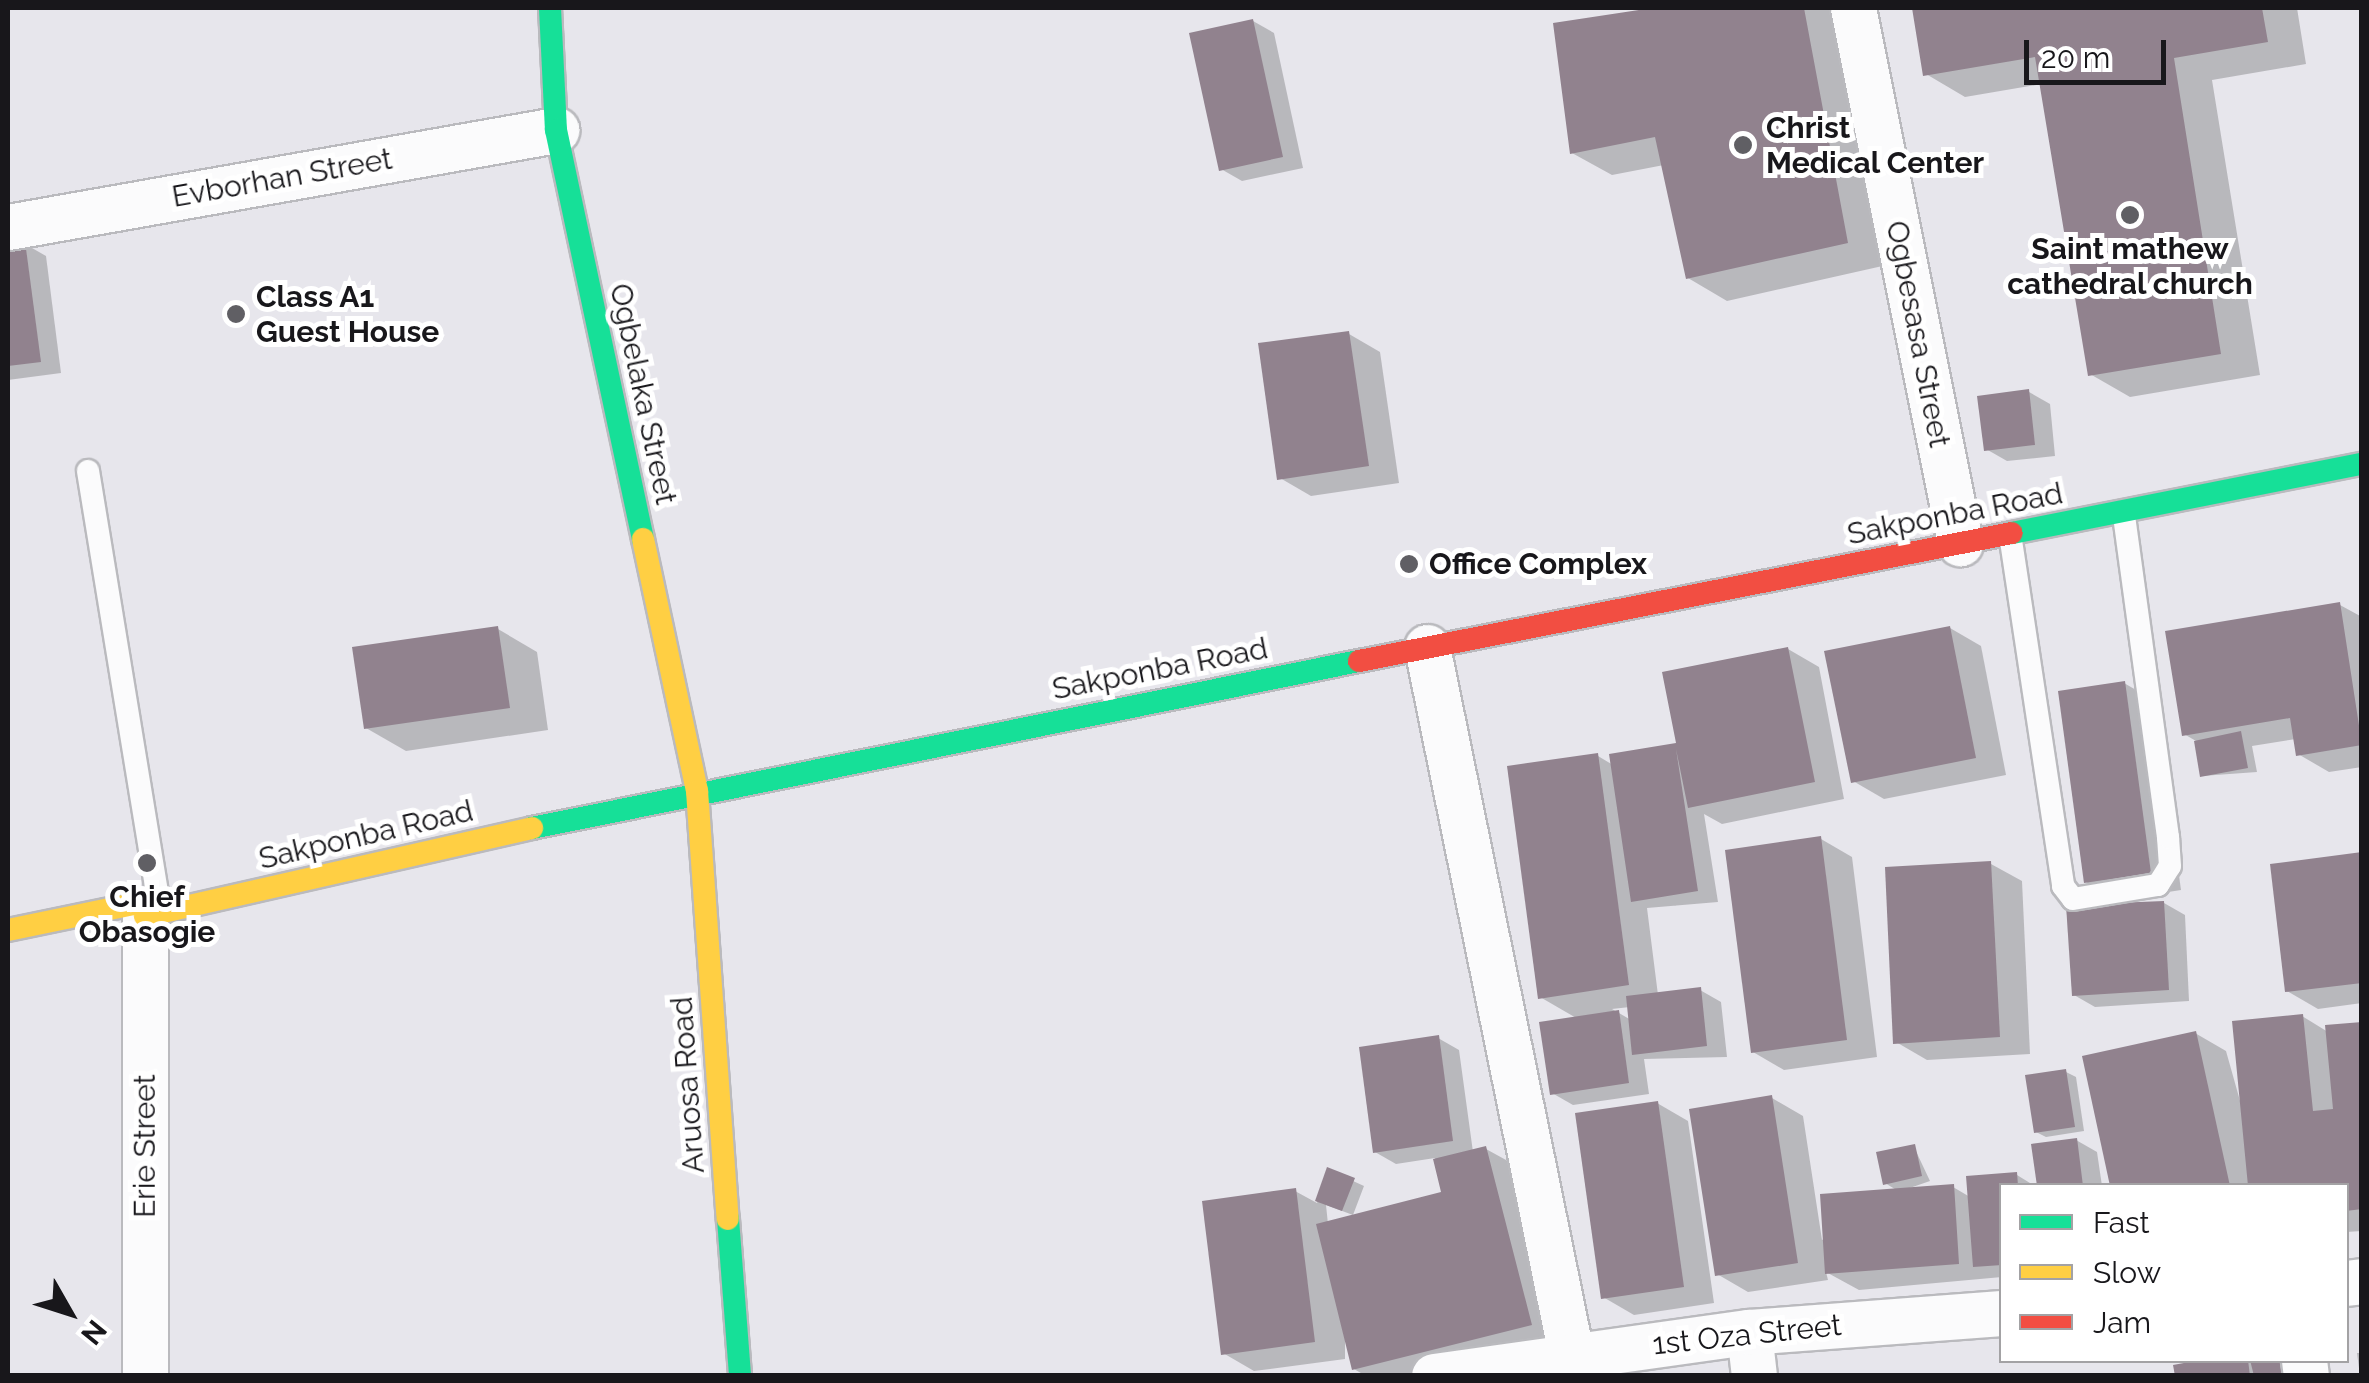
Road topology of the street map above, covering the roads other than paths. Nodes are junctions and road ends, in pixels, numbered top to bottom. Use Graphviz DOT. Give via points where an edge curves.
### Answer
graph roads {
  1 [pos="550,8"];
  2 [pos="1853,8"];
  3 [pos="556,130"];
  4 [pos="8,227"];
  5 [pos="2362,464"];
  6 [pos="88,471"];
  7 [pos="2124,514"];
  8 [pos="2010,532"];
  9 [pos="1960,543"];
  10 [pos="1428,647"];
  11 [pos="697,791"];
  12 [pos="151,907"];
  13 [pos="8,930"];
  14 [pos="1999,1313"];
  15 [pos="1570,1354"];
  16 [pos="1752,1354"];
  17 [pos="145,1376"];
  18 [pos="740,1376"];
  19 [pos="1434,1376"];
  1 -- 3 [label="main road, Ogbelaka Street"];
  2 -- 9 [label="street, Ogbesasa Street"];
  3 -- 4 [label="street, Evborhan Street"];
  3 -- 11 [label="main road, Ogbelaka Street"];
  5 -- 7 [label="main road, Sakponba Road"];
  6 -- 12 [label="lane"];
  7 -- 8 [label="main road, Sakponba Road"];
  7 -- 8 [label="lane" via="2168,837 2170,866 2158,886 2073,899 2064,886"];
  8 -- 9 [label="main road, Sakponba Road"];
  9 -- 10 [label="main road, Sakponba Road"];
  10 -- 11 [label="main road, Sakponba Road"];
  10 -- 15 [label="street"];
  11 -- 12 [label="main road, Sakponba Road"];
  11 -- 18 [label="main road, Aruosa Road"];
  12 -- 13 [label="main road, Sakponba Road"];
  12 -- 17 [label="street, Erie Street"];
  14 -- 16 [label="street, 1st Oza Street"];
  15 -- 16 [label="street, 1st Oza Street"];
  15 -- 19 [label="street, 1st Oza Street"];
}
